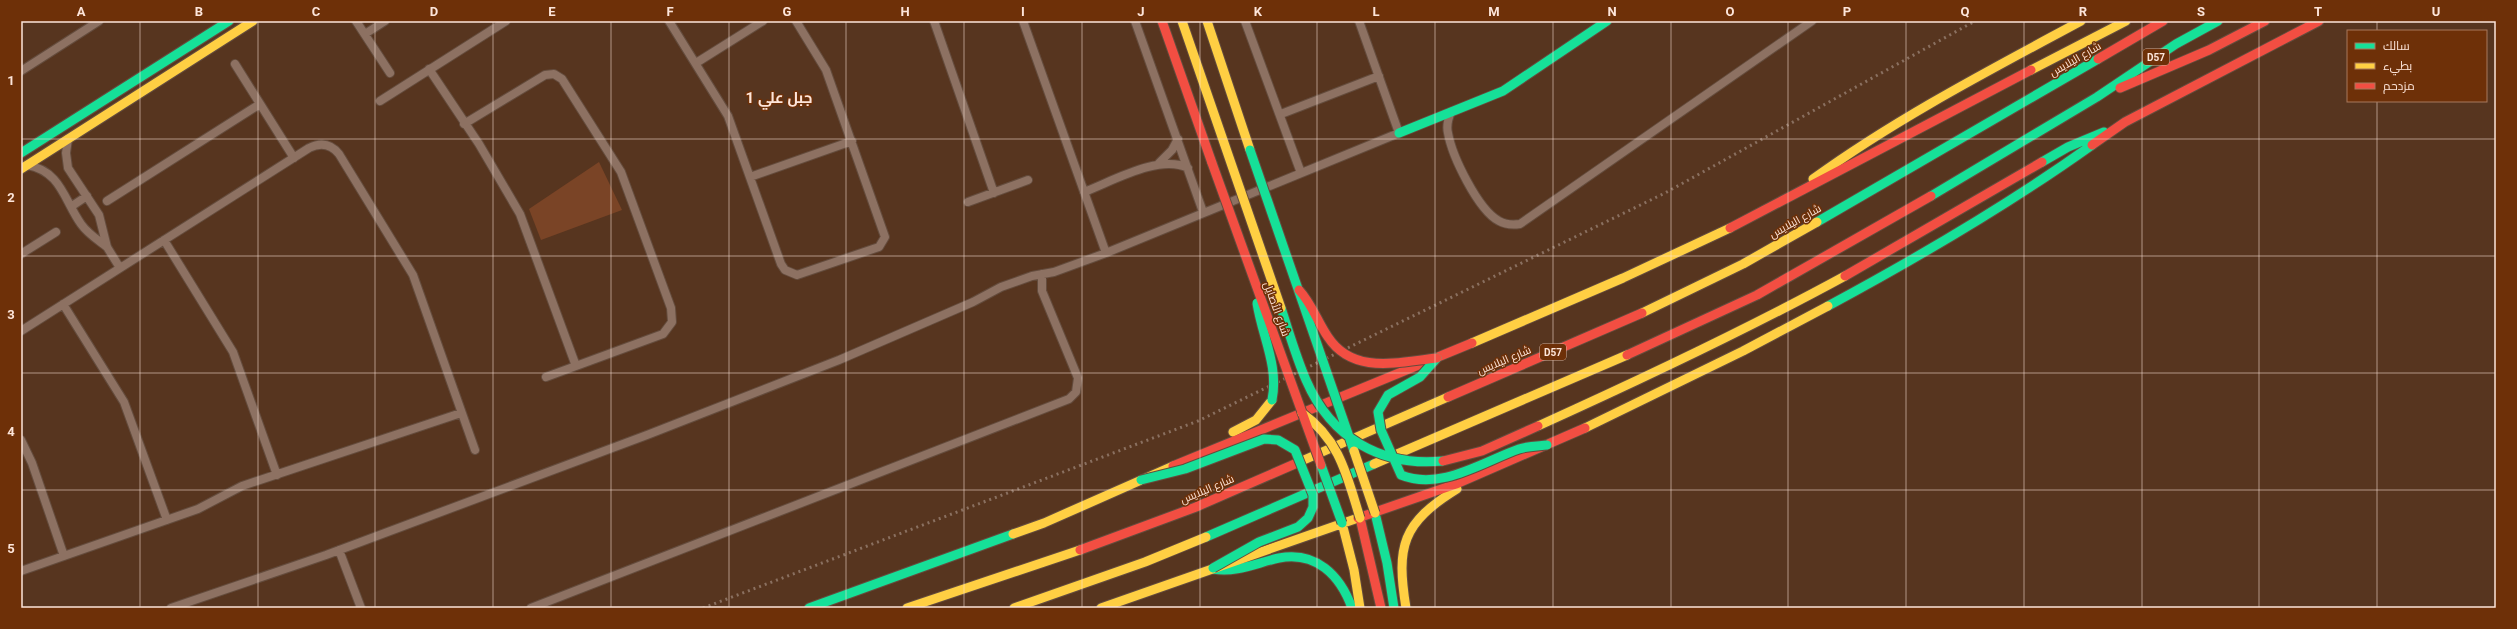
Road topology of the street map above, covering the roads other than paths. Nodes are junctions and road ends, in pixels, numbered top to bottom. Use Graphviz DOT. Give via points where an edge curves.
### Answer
graph roads {
  1 [pos="99,21"];
  2 [pos="229,21"];
  3 [pos="253,21"];
  4 [pos="356,21"];
  5 [pos="385,21"];
  6 [pos="506,21"];
  7 [pos="669,21"];
  8 [pos="763,21"];
  9 [pos="796,21"];
  10 [pos="934,21"];
  11 [pos="1023,21"];
  12 [pos="1135,21"];
  13 [pos="1162,21"];
  14 [pos="1182,21"];
  15 [pos="1207,21"];
  16 [pos="1245,21"];
  17 [pos="1359,21"];
  18 [pos="1607,21"];
  19 [pos="1812,21"];
  20 [pos="2081,21"];
  21 [pos="2126,21"];
  22 [pos="2163,21"];
  23 [pos="2218,21"];
  24 [pos="2265,21"];
  25 [pos="2319,21"];
  26 [pos="365,34"];
  27 [pos="696,63"];
  28 [pos="235,64"];
  29 [pos="429,69"];
  30 [pos="21,71"];
  31 [pos="390,73"];
  32 [pos="1378,76"];
  33 [pos="2097,97"];
  34 [pos="380,101"];
  35 [pos="260,104"];
  36 [pos="1451,112"];
  37 [pos="1281,114"];
  38 [pos="464,124"];
  39 [pos="2112,130"];
  40 [pos="1399,133"];
  41 [pos="68,139"];
  42 [pos="1178,139"];
  43 [pos="852,141"];
  44 [pos="24,150"];
  45 [pos="294,158"];
  46 [pos="1159,163"];
  47 [pos="24,167"];
  48 [pos="1188,168"];
  49 [pos="1301,173"];
  50 [pos="750,177"];
  51 [pos="1028,180"];
  52 [pos="1084,192"];
  53 [pos="994,193"];
  54 [pos="87,196"];
  55 [pos="1794,196"];
  56 [pos="107,201"];
  57 [pos="968,202"];
  58 [pos="72,206"];
  59 [pos="1203,212"];
  60 [pos="56,232"];
  61 [pos="164,240"];
  62 [pos="107,247"];
  63 [pos="1106,253"];
  64 [pos="21,254"];
  65 [pos="120,268"];
  66 [pos="1042,274"];
  67 [pos="1295,286"];
  68 [pos="1257,290"];
  69 [pos="63,304"];
  70 [pos="21,331"];
  71 [pos="1437,358"];
  72 [pos="576,366"];
  73 [pos="546,377"];
  74 [pos="1336,399"];
  75 [pos="461,413"];
  76 [pos="1302,413"];
  77 [pos="21,440"];
  78 [pos="1547,445"];
  79 [pos="475,450"];
  80 [pos="1193,457"];
  81 [pos="1483,473"];
  82 [pos="277,475"];
  83 [pos="1141,480"];
  84 [pos="1375,513"];
  85 [pos="1360,518"];
  86 [pos="167,520"];
  87 [pos="1342,523"];
  88 [pos="340,550"];
  89 [pos="64,556"];
  90 [pos="1213,568"];
  91 [pos="21,571"];
  92 [pos="171,608"];
  93 [pos="361,608"];
  94 [pos="531,608"];
  95 [pos="809,608"];
  96 [pos="907,608"];
  97 [pos="1014,608"];
  98 [pos="1101,608"];
  99 [pos="1352,608"];
  100 [pos="1360,608"];
  101 [pos="1381,608"];
  102 [pos="1394,608"];
  103 [pos="1406,608"];
  1 -- 30 [label="street"];
  2 -- 44 [label="main road"];
  3 -- 41 [label="main road"];
  4 -- 26 [label="street"];
  5 -- 26 [label="street"];
  6 -- 29 [label="street"];
  7 -- 27 [label="street"];
  8 -- 27 [label="street"];
  9 -- 43 [label="street" via="824,65"];
  10 -- 53 [label="street"];
  11 -- 52 [label="street"];
  12 -- 42 [label="street"];
  13 -- 68 [label="main road, شارع الأصايل, bridge"];
  14 -- 39 [label="main road, bridge" via="1311,391 1332,422 1351,439 1373,452 1410,462 1436,463 1458,459 1644,378 1786,308 2068,147 2085,138"];
  15 -- 67 [label="main road, bridge"];
  16 -- 37 [label="street"];
  17 -- 32 [label="street"];
  18 -- 36 [label="main road" via="1516,84"];
  19 -- 36 [label="street" via="1520,224 1509,225 1494,218 1469,184 1448,133"];
  20 -- 55 [label="main road" via="1927,107 1835,163"];
  21 -- 55 [label="main road" via="1944,114"];
  22 -- 96 [label="main road, شارع اليلايس / D57" via="1825,218 1743,264 1649,310 1196,507 1075,552"];
  23 -- 33 [label="main road, D57" via="2176,44"];
  24 -- 33 [label="main road" via="2209,50"];
  25 -- 39 [label="main road"];
  26 -- 31 [label="street"];
  27 -- 50 [label="street" via="728,116"];
  28 -- 35 [label="street"];
  29 -- 34 [label="street"];
  29 -- 38 [label="street"];
  32 -- 37 [label="street"];
  32 -- 40 [label="street"];
  33 -- 97 [label="main road, D57" via="1846,246 1757,295 1664,339 1145,562"];
  35 -- 45 [label="street"];
  35 -- 56 [label="street"];
  36 -- 40 [label="main road"];
  37 -- 49 [label="street"];
  38 -- 72 [label="street" via="479,144 523,221"];
  38 -- 72 [label="street" via="545,75 554,74 562,79 621,172 671,308 672,322 663,334"];
  39 -- 78 [label="main road" via="2034,186 1898,268 1743,351"];
  40 -- 49 [label="street"];
  41 -- 47 [label="main road"];
  41 -- 54 [label="street" via="68,168"];
  42 -- 46 [label="street" via="1172,150"];
  42 -- 48 [label="street"];
  43 -- 50 [label="street"];
  43 -- 50 [label="street" via="885,237 879,247 803,274 790,274 781,264"];
  45 -- 61 [label="street"];
  45 -- 75 [label="street" via="318,144 332,148 339,154 408,266"];
  46 -- 48 [label="street" via="1177,164"];
  46 -- 52 [label="street"];
  47 -- 58 [label="street" via="39,168 54,178"];
  48 -- 59 [label="street"];
  49 -- 59 [label="street"];
  51 -- 53 [label="street"];
  52 -- 63 [label="street"];
  53 -- 57 [label="street"];
  54 -- 58 [label="street"];
  54 -- 62 [label="street" via="99,215"];
  55 -- 71 [label="main road" via="1694,246"];
  58 -- 62 [label="street" via="86,230"];
  59 -- 63 [label="street"];
  60 -- 64 [label="street"];
  61 -- 65 [label="street"];
  61 -- 82 [label="street" via="233,352"];
  62 -- 65 [label="street"];
  63 -- 66 [label="street"];
  65 -- 69 [label="street"];
  66 -- 88 [label="street" via="1001,287 973,302 816,369 609,450"];
  66 -- 94 [label="street" via="1042,291 1078,378 1076,392 1068,399"];
  67 -- 71 [label="main road, bridge" via="1315,310 1331,342 1349,358 1373,365"];
  67 -- 74 [label="main road, bridge"];
  68 -- 76 [label="main road, شارع الأصايل, bridge"];
  68 -- 80 [label="main road, bridge" via="1260,324 1276,375 1272,400 1266,412 1256,421 1212,442"];
  69 -- 70 [label="street"];
  69 -- 86 [label="street" via="124,402"];
  71 -- 74 [label="main road, bridge"];
  71 -- 78 [label="main road, bridge" via="1420,376 1388,395 1378,412 1381,430 1401,475 1414,480 1440,479 1465,472 1521,448"];
  72 -- 73 [label="street"];
  74 -- 76 [label="main road, bridge"];
  74 -- 84 [label="main road, bridge"];
  75 -- 79 [label="street"];
  75 -- 82 [label="street"];
  76 -- 80 [label="main road"];
  76 -- 85 [label="main road, bridge" via="1321,426 1335,444"];
  76 -- 87 [label="main road, شارع الأصايل, bridge"];
  77 -- 89 [label="street" via="32,463"];
  78 -- 81 [label="main road, bridge"];
  80 -- 83 [label="main road, bridge"];
  81 -- 84 [label="main road"];
  81 -- 103 [label="main road" via="1434,502 1411,526 1401,560"];
  82 -- 86 [label="street" via="236,489 198,509"];
  83 -- 90 [label="main road, bridge" via="1185,469 1264,439 1278,440 1295,450 1313,495 1313,507 1308,518 1298,527 1259,542"];
  83 -- 95 [label="main road" via="1010,536"];
  84 -- 85 [label="main road"];
  84 -- 102 [label="main road"];
  85 -- 87 [label="main road"];
  85 -- 101 [label="main road"];
  86 -- 89 [label="street"];
  87 -- 90 [label="main road, bridge"];
  87 -- 100 [label="main road, شارع الأصايل" via="1354,570"];
  88 -- 92 [label="street"];
  88 -- 93 [label="street"];
  89 -- 91 [label="street"];
  90 -- 98 [label="main road"];
  90 -- 99 [label="main road" via="1237,571 1280,558 1308,558 1328,568 1339,578 1347,590"];
}
